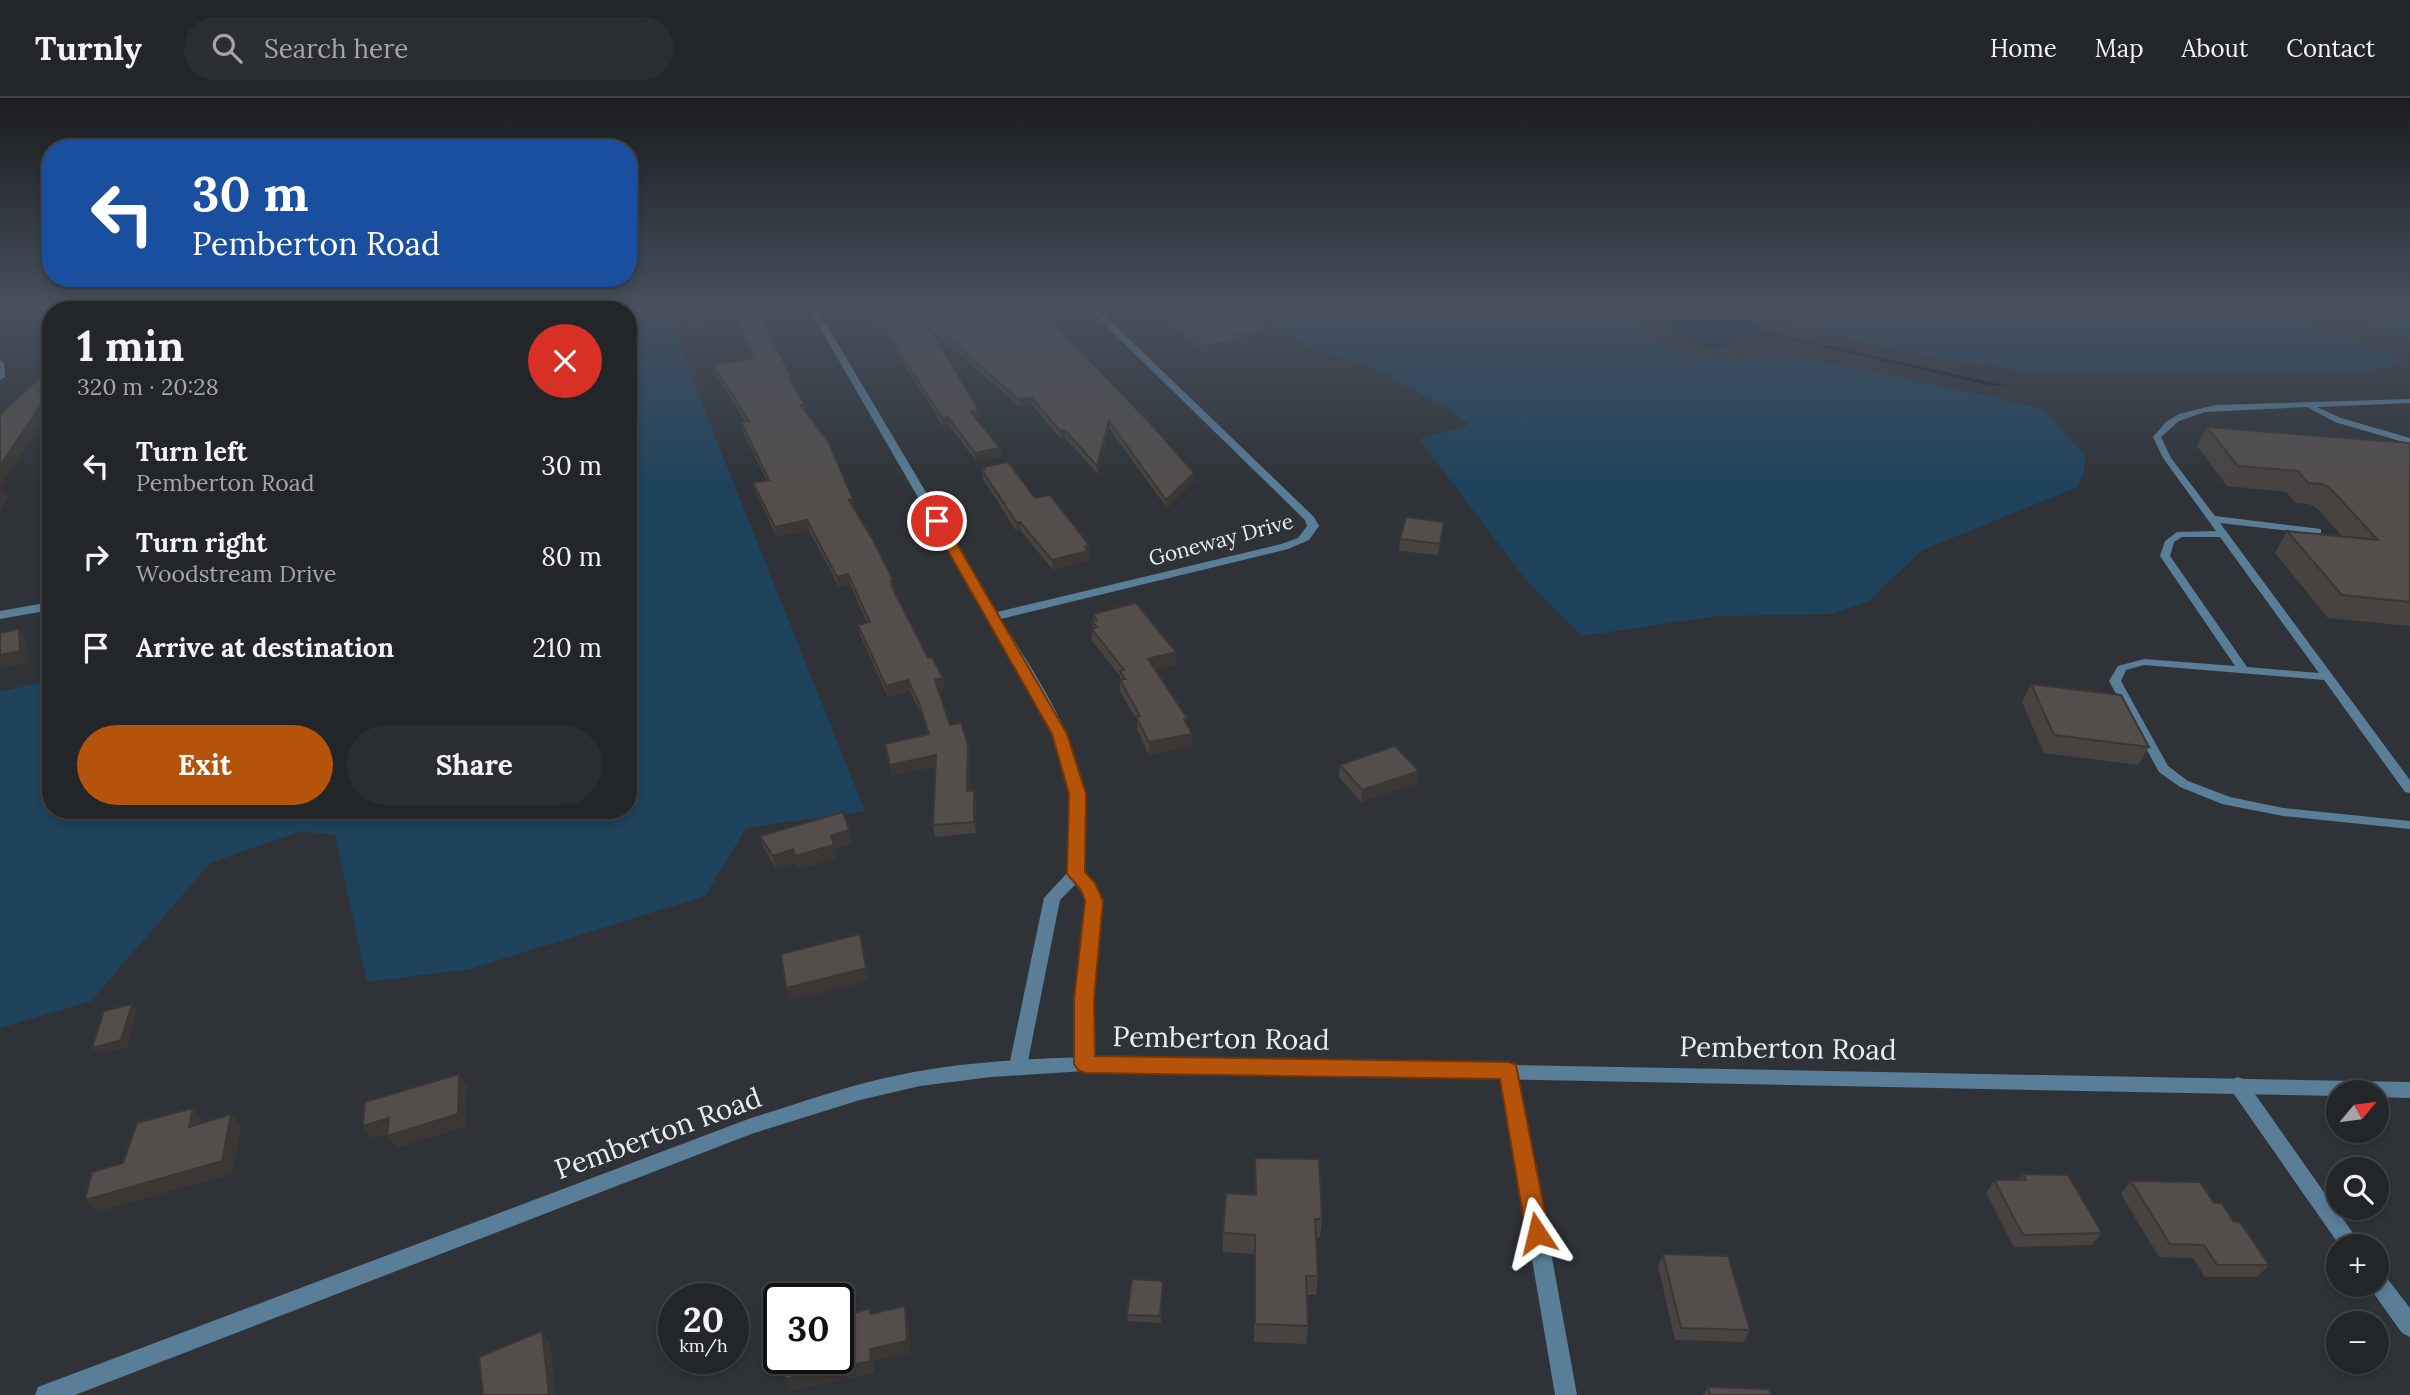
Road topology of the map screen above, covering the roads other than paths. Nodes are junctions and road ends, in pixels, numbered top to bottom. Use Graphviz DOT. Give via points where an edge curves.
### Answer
graph roads {
  1 [pos="847,368"];
  2 [pos="1154,368"];
  3 [pos="2410,401"];
  4 [pos="2307,405"];
  5 [pos="2410,441"];
  6 [pos="2212,519"];
  7 [pos="2318,531"];
  8 [pos="2223,534"];
  9 [pos="42,608"];
  10 [pos="0,615"];
  11 [pos="993,617"];
  12 [pos="2242,668"];
  13 [pos="2328,677"];
  14 [pos="2410,789"];
  15 [pos="2410,825"];
  16 [pos="1076,874"];
  17 [pos="1085,1064"];
  18 [pos="1018,1066"];
  19 [pos="1509,1071"];
  20 [pos="2238,1084"];
  21 [pos="2410,1090"];
  22 [pos="2344,1234"];
  23 [pos="2389,1297"];
  24 [pos="2410,1326"];
  25 [pos="46,1395"];
  26 [pos="1566,1395"];
  1 -- 11 [label="street"];
  2 -- 11 [label="street, Goneway Drive" via="1310,519 1311,534 1284,547"];
  3 -- 4 [label="lane"];
  4 -- 5 [label="lane" via="2338,420"];
  4 -- 6 [label="lane" via="2215,408 2168,422 2157,437"];
  6 -- 7 [label="lane"];
  6 -- 8 [label="lane"];
  8 -- 12 [label="lane" via="2180,534 2170,541 2165,556"];
  8 -- 13 [label="lane"];
  9 -- 10 [label="street"];
  11 -- 16 [label="street" via="1053,722 1071,766 1077,794"];
  12 -- 13 [label="lane"];
  12 -- 15 [label="lane" via="2144,662 2122,668 2115,681 2163,769 2184,784 2227,801 2283,812"];
  13 -- 14 [label="lane"];
  16 -- 17 [label="street" via="1094,901 1084,1000"];
  16 -- 18 [label="street" via="1052,898"];
  17 -- 18 [label="street, Pemberton Road"];
  17 -- 19 [label="street, Pemberton Road"];
  18 -- 25 [label="street, Pemberton Road" via="900,1083 751,1126"];
  19 -- 20 [label="street, Pemberton Road"];
  19 -- 26 [label="street"];
  20 -- 21 [label="street, Pemberton Road"];
  20 -- 22 [label="street"];
  23 -- 24 [label="street"];
}
